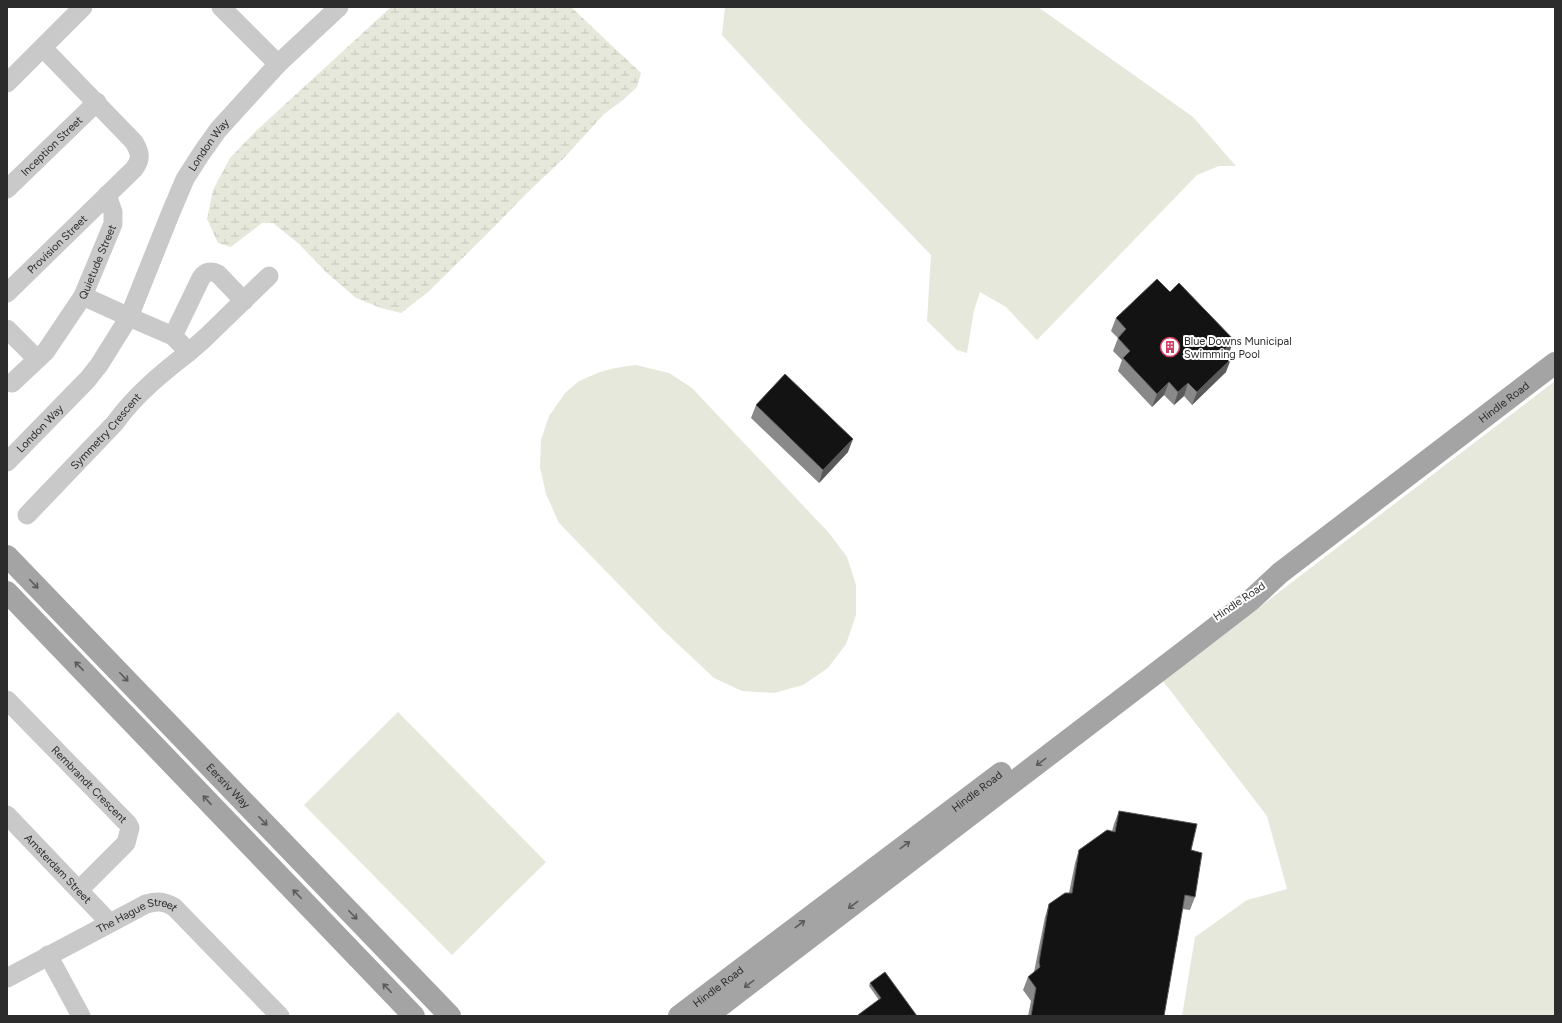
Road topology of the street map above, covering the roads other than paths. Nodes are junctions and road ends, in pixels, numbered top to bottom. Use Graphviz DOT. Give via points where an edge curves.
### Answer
graph roads {
  1 [pos="83,7"];
  2 [pos="221,7"];
  3 [pos="339,7"];
  4 [pos="43,48"];
  5 [pos="278,64"];
  6 [pos="7,83"];
  7 [pos="97,102"];
  8 [pos="7,190"];
  9 [pos="107,195"];
  10 [pos="269,276"];
  11 [pos="7,293"];
  12 [pos="83,296"];
  13 [pos="244,301"];
  14 [pos="135,320"];
  15 [pos="7,329"];
  16 [pos="173,336"];
  17 [pos="189,352"];
  18 [pos="37,359"];
  19 [pos="1555,363"];
  20 [pos="12,383"];
  21 [pos="7,462"];
  22 [pos="27,515"];
  23 [pos="7,556"];
  24 [pos="1280,573"];
  25 [pos="7,592"];
  26 [pos="7,700"];
  27 [pos="7,815"];
  28 [pos="79,890"];
  29 [pos="110,922"];
  30 [pos="48,955"];
  31 [pos="7,978"];
  32 [pos="81,1016"];
  33 [pos="280,1016"];
  34 [pos="414,1016"];
  35 [pos="450,1016"];
  36 [pos="679,1016"];
  37 [pos="708,1016"];
  1 -- 4 [label="street"];
  2 -- 5 [label="street"];
  3 -- 5 [label="street, London Way"];
  4 -- 6 [label="street"];
  4 -- 7 [label="street"];
  5 -- 14 [label="street, London Way" via="218,130 185,179"];
  7 -- 8 [label="street, Inception Street"];
  7 -- 9 [label="street" via="134,142 140,153 138,164"];
  9 -- 11 [label="street, Provision Street"];
  9 -- 12 [label="street, Quietude Street" via="113,212 113,224"];
  10 -- 13 [label="street, Symmetry Crescent"];
  12 -- 14 [label="street"];
  12 -- 18 [label="street, Quietude Street" via="51,344"];
  13 -- 16 [label="street" via="215,272 205,273"];
  13 -- 17 [label="street, Symmetry Crescent"];
  14 -- 16 [label="street"];
  14 -- 21 [label="street, London Way" via="88,379"];
  15 -- 18 [label="street"];
  16 -- 17 [label="street"];
  17 -- 22 [label="street, Symmetry Crescent" via="144,389 116,423"];
  18 -- 20 [label="street, Quietude Street"];
  19 -- 24 [label="main road, Hindle Road"];
  23 -- 35 [label="main road, Eersriv Way, one-way"];
  36 -- 24 [label="main road, Hindle Road, one-way" via="1012,765 1174,646"];
  24 -- 37 [label="main road, Hindle Road, one-way" via="1251,600"];
  34 -- 25 [label="main road, one-way"];
  26 -- 28 [label="street, Rembrandt Crescent" via="130,828 126,843"];
  27 -- 28 [label="street, Amsterdam Street"];
  28 -- 29 [label="street, Amsterdam Street"];
  29 -- 30 [label="street, The Hague Street"];
  29 -- 33 [label="street, The Hague Street" via="153,902 166,902 174,907"];
  30 -- 31 [label="street, The Hague Street"];
  30 -- 32 [label="street"];
}
